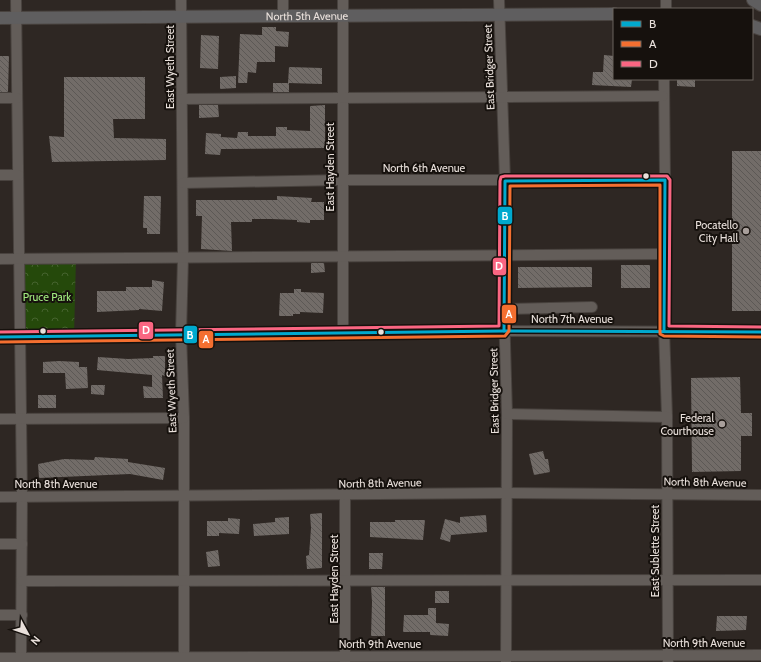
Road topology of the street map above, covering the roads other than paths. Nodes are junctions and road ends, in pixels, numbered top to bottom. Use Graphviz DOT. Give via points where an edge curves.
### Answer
graph roads {
  1 [pos="16,0"];
  2 [pos="181,0"];
  3 [pos="283,0"];
  4 [pos="343,0"];
  5 [pos="499,0"];
  6 [pos="752,0"];
  7 [pos="761,5"];
  8 [pos="613,14"];
  9 [pos="499,15"];
  10 [pos="283,16"];
  11 [pos="343,16"];
  12 [pos="181,17"];
  13 [pos="0,18"];
  14 [pos="16,18"];
  15 [pos="664,80"];
  16 [pos="663,96"];
  17 [pos="502,97"];
  18 [pos="0,98"];
  19 [pos="17,98"];
  20 [pos="342,98"];
  21 [pos="182,100"];
  22 [pos="0,175"];
  23 [pos="18,175"];
  24 [pos="342,180"];
  25 [pos="665,180"];
  26 [pos="504,181"];
  27 [pos="182,183"];
  28 [pos="664,254"];
  29 [pos="503,255"];
  30 [pos="342,256"];
  31 [pos="183,258"];
  32 [pos="0,259"];
  33 [pos="18,259"];
  34 [pos="592,307"];
  35 [pos="504,309"];
  36 [pos="504,331"];
  37 [pos="664,331"];
  38 [pos="761,332"];
  39 [pos="343,333"];
  40 [pos="181,334"];
  41 [pos="0,337"];
  42 [pos="20,337"];
  43 [pos="507,414"];
  44 [pos="667,417"];
  45 [pos="184,418"];
  46 [pos="0,419"];
  47 [pos="20,419"];
  48 [pos="506,493"];
  49 [pos="666,494"];
  50 [pos="761,495"];
  51 [pos="22,496"];
  52 [pos="184,496"];
  53 [pos="345,496"];
  54 [pos="0,497"];
  55 [pos="0,544"];
  56 [pos="22,544"];
  57 [pos="346,580"];
  58 [pos="506,580"];
  59 [pos="667,580"];
  60 [pos="761,580"];
  61 [pos="22,581"];
  62 [pos="185,581"];
  63 [pos="0,615"];
  64 [pos="22,615"];
  65 [pos="761,655"];
  66 [pos="0,658"];
  67 [pos="668,658"];
  68 [pos="184,659"];
  69 [pos="345,659"];
  70 [pos="506,659"];
  71 [pos="21,660"];
  1 -- 14 [label="street"];
  2 -- 12 [label="street, East Wyeth Street"];
  3 -- 10 [label="street"];
  4 -- 11 [label="street, East Hayden Street"];
  5 -- 9 [label="street, East Bridger Street"];
  6 -- 7 [label="main road"];
  8 -- 9 [label="main road, North 5th Avenue"];
  9 -- 11 [label="main road, North 5th Avenue"];
  9 -- 17 [label="street, East Bridger Street"];
  10 -- 11 [label="main road, North 5th Avenue"];
  10 -- 12 [label="main road, North 5th Avenue"];
  11 -- 20 [label="street, East Hayden Street"];
  12 -- 14 [label="main road, North 5th Avenue"];
  12 -- 21 [label="street, East Wyeth Street"];
  13 -- 14 [label="main road, North 5th Avenue"];
  14 -- 19 [label="street"];
  15 -- 16 [label="street, East Sublette Street"];
  16 -- 17 [label="street"];
  16 -- 25 [label="street, East Sublette Street"];
  17 -- 20 [label="street"];
  17 -- 26 [label="street, East Bridger Street"];
  18 -- 19 [label="street"];
  19 -- 23 [label="street"];
  20 -- 21 [label="street"];
  20 -- 24 [label="street, East Hayden Street"];
  21 -- 27 [label="street, East Wyeth Street"];
  22 -- 23 [label="street"];
  23 -- 33 [label="street"];
  24 -- 26 [label="street, North 6th Avenue"];
  24 -- 27 [label="street, North 6th Avenue"];
  24 -- 30 [label="street, East Hayden Street"];
  25 -- 26 [label="street, North 6th Avenue"];
  25 -- 28 [label="street, East Sublette Street"];
  26 -- 29 [label="street, East Bridger Street"];
  27 -- 31 [label="street, East Wyeth Street"];
  28 -- 29 [label="street"];
  28 -- 37 [label="street, East Sublette Street"];
  29 -- 30 [label="street"];
  29 -- 35 [label="street, East Bridger Street"];
  30 -- 31 [label="street"];
  30 -- 39 [label="street, East Hayden Street"];
  31 -- 33 [label="street"];
  31 -- 40 [label="street, East Wyeth Street"];
  32 -- 33 [label="street"];
  33 -- 42 [label="street"];
  34 -- 35 [label="street"];
  35 -- 36 [label="street, East Bridger Street"];
  36 -- 37 [label="street, North 7th Avenue"];
  36 -- 39 [label="street, North 7th Avenue"];
  36 -- 43 [label="street, East Bridger Street"];
  37 -- 38 [label="street, North 7th Avenue"];
  37 -- 44 [label="street, East Sublette Street"];
  39 -- 40 [label="street, North 7th Avenue"];
  40 -- 42 [label="street, North 7th Avenue"];
  40 -- 45 [label="street, East Wyeth Street"];
  41 -- 42 [label="street, North 7th Avenue"];
  42 -- 47 [label="street"];
  43 -- 44 [label="street"];
  43 -- 48 [label="street, East Bridger Street"];
  44 -- 49 [label="street, East Sublette Street"];
  45 -- 47 [label="street"];
  45 -- 52 [label="street, East Wyeth Street"];
  46 -- 47 [label="street"];
  47 -- 51 [label="street"];
  48 -- 49 [label="street, North 8th Avenue"];
  48 -- 53 [label="street, North 8th Avenue"];
  48 -- 58 [label="street, East Bridger Street"];
  49 -- 50 [label="street, North 8th Avenue"];
  49 -- 59 [label="street, East Sublette Street"];
  51 -- 52 [label="street, North 8th Avenue"];
  51 -- 54 [label="street, North 8th Avenue"];
  51 -- 56 [label="street"];
  52 -- 53 [label="street, North 8th Avenue"];
  52 -- 62 [label="street, East Wyeth Street"];
  53 -- 57 [label="street, East Hayden Street"];
  55 -- 56 [label="street"];
  56 -- 61 [label="street"];
  57 -- 58 [label="street"];
  57 -- 62 [label="street"];
  57 -- 69 [label="street, East Hayden Street"];
  58 -- 59 [label="street"];
  58 -- 70 [label="street, East Bridger Street"];
  59 -- 60 [label="street"];
  59 -- 67 [label="street, East Sublette Street"];
  61 -- 62 [label="street"];
  61 -- 64 [label="street"];
  62 -- 68 [label="street, East Wyeth Street"];
  63 -- 64 [label="street"];
  64 -- 71 [label="street"];
  65 -- 67 [label="street, North 9th Avenue"];
  66 -- 71 [label="street, North 9th Avenue"];
  67 -- 70 [label="street, North 9th Avenue"];
  68 -- 69 [label="street, North 9th Avenue"];
  68 -- 71 [label="street, North 9th Avenue"];
  69 -- 70 [label="street, North 9th Avenue"];
}
